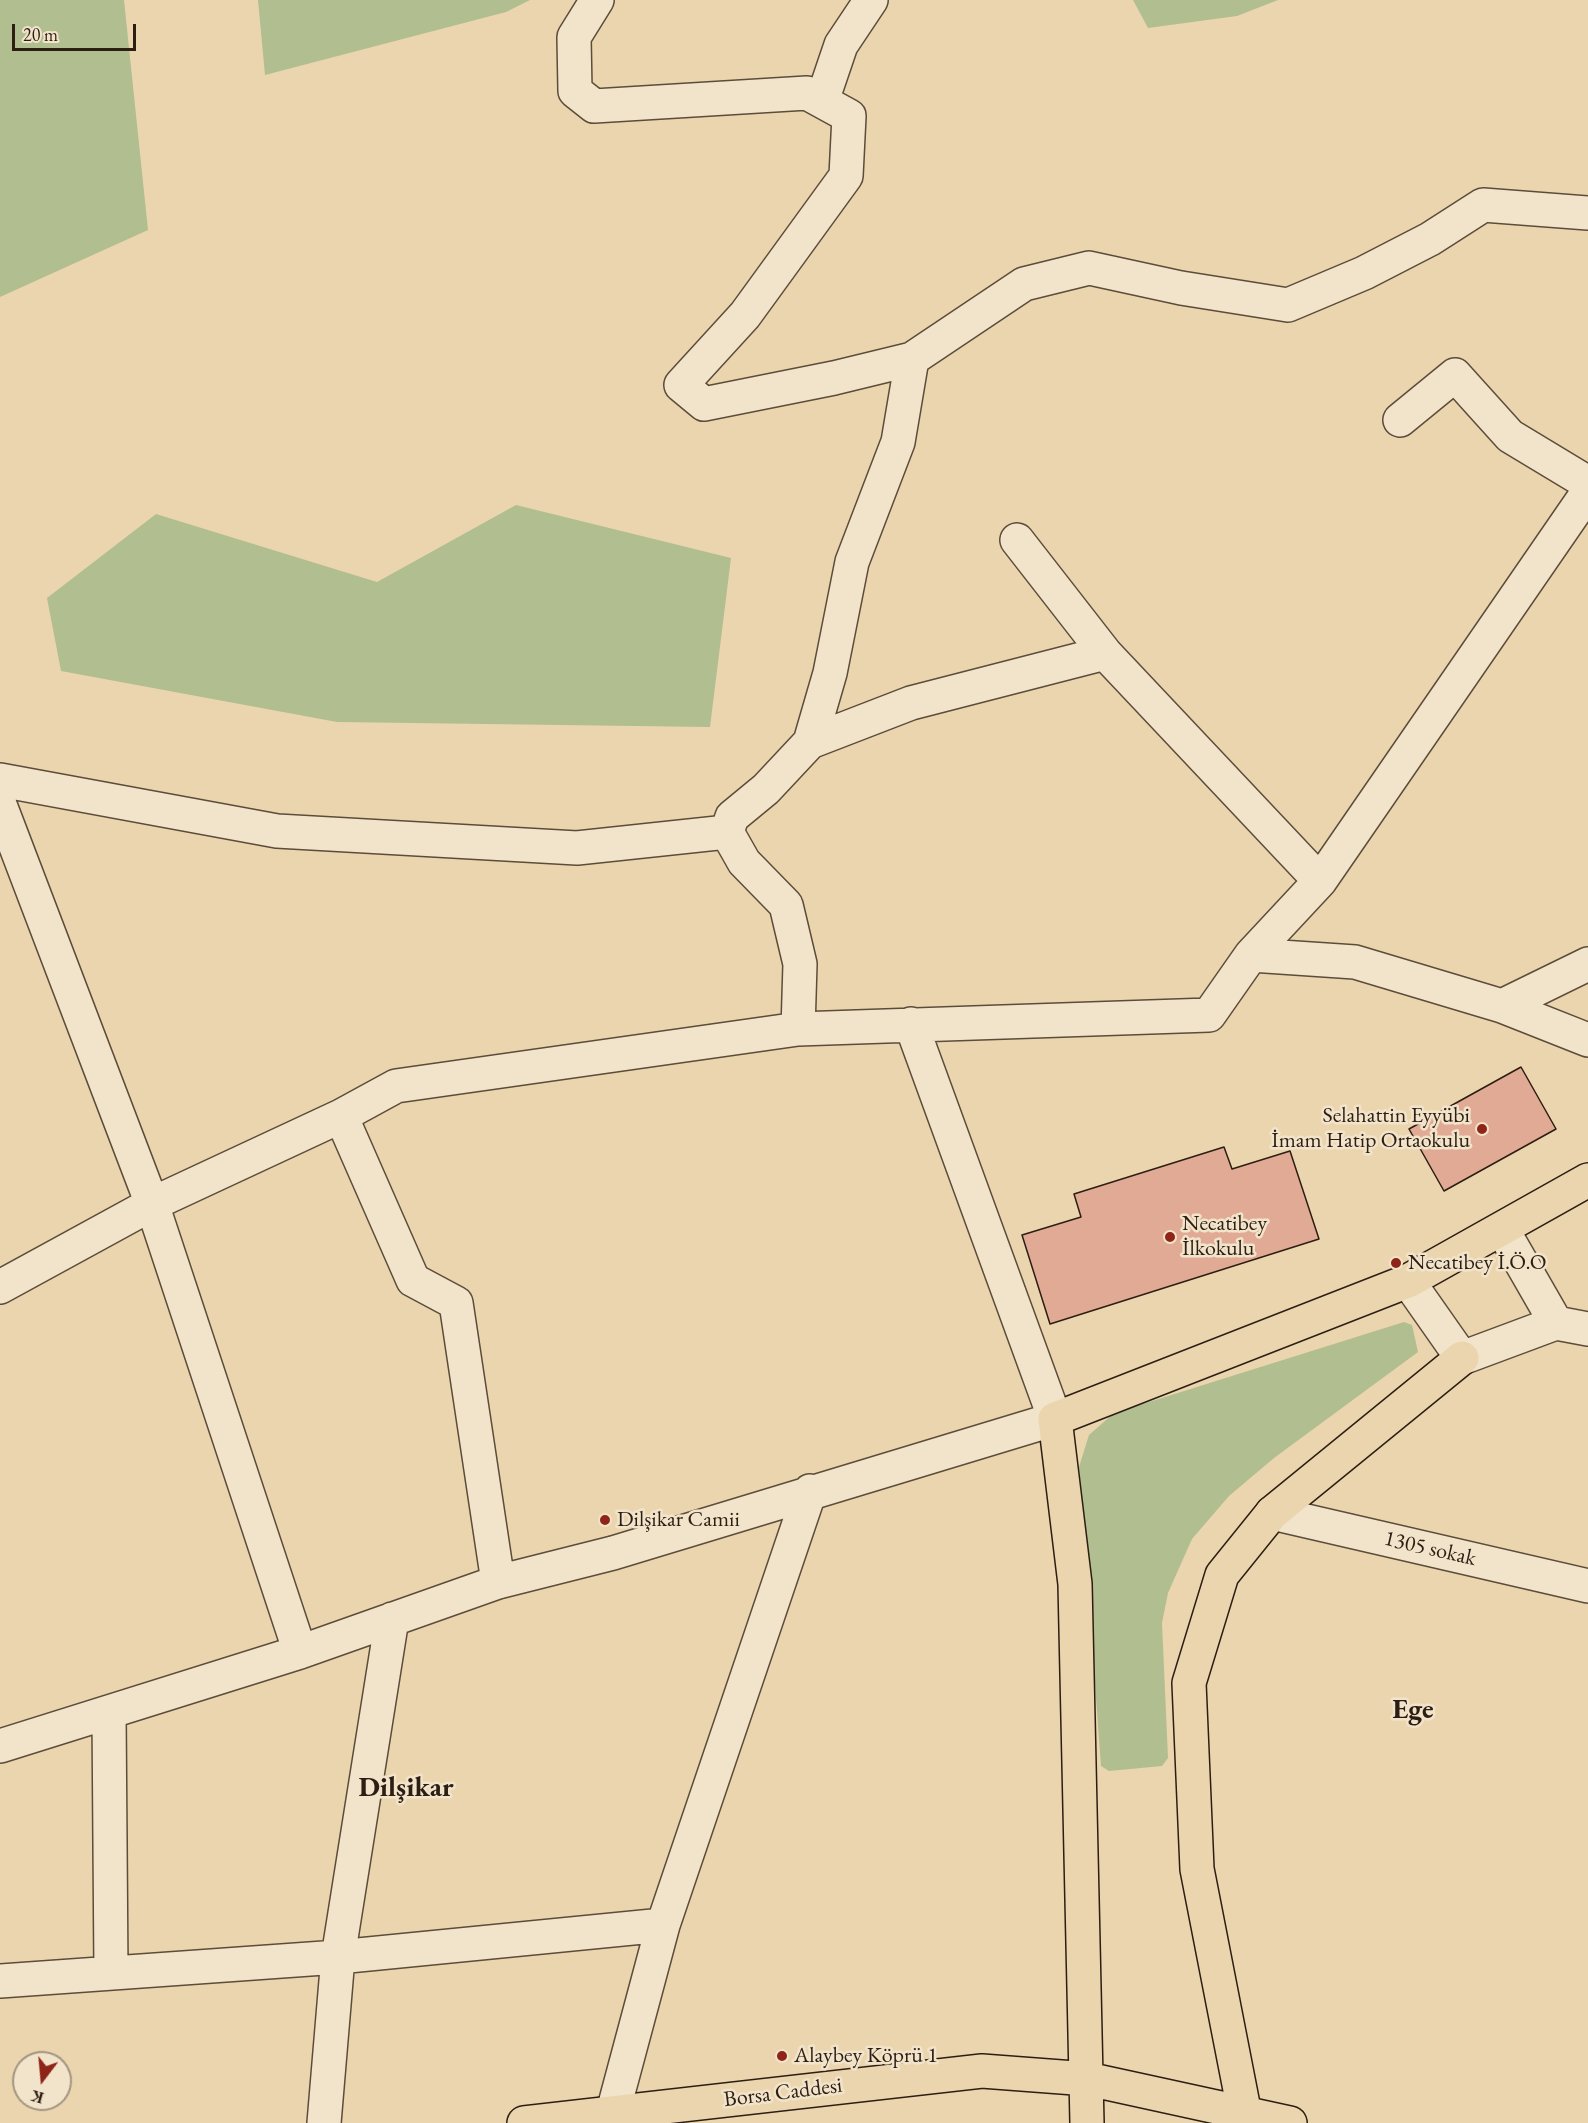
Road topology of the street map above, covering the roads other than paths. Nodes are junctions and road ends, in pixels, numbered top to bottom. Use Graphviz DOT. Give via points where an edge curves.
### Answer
graph roads {
  1 [pos="597,0"];
  2 [pos="871,0"];
  3 [pos="822,101"];
  4 [pos="1588,213"];
  5 [pos="912,359"];
  6 [pos="1400,420"];
  7 [pos="1588,483"];
  8 [pos="1588,492"];
  9 [pos="1017,540"];
  10 [pos="1105,653"];
  11 [pos="810,742"];
  12 [pos="0,780"];
  13 [pos="0,806"];
  14 [pos="727,832"];
  15 [pos="1320,881"];
  16 [pos="1251,955"];
  17 [pos="1588,964"];
  18 [pos="1502,1006"];
  19 [pos="911,1024"];
  20 [pos="798,1029"];
  21 [pos="1588,1040"];
  22 [pos="341,1116"];
  23 [pos="1588,1180"];
  24 [pos="152,1204"];
  25 [pos="1502,1229"];
  26 [pos="1408,1281"];
  27 [pos="0,1287"];
  28 [pos="1556,1323"];
  29 [pos="1588,1329"];
  30 [pos="1462,1358"];
  31 [pos="1054,1419"];
  32 [pos="810,1491"];
  33 [pos="1272,1513"];
  34 [pos="498,1582"];
  35 [pos="1588,1586"];
  36 [pos="392,1619"];
  37 [pos="300,1652"];
  38 [pos="109,1713"];
  39 [pos="0,1746"];
  40 [pos="663,1925"];
  41 [pos="338,1957"];
  42 [pos="111,1973"];
  43 [pos="0,1981"];
  44 [pos="1088,2079"];
  45 [pos="611,2118"];
  46 [pos="1244,2119"];
  47 [pos="324,2123"];
  48 [pos="524,2123"];
  49 [pos="1087,2123"];
  50 [pos="1290,2123"];
  1 -- 3 [label="street" via="574,37 575,91 594,106 807,93"];
  2 -- 3 [label="street" via="841,45"];
  3 -- 5 [label="street" via="849,116 846,176 745,315 681,386 704,404"];
  4 -- 5 [label="street" via="1483,206 1364,273 1288,304 1181,288 1089,268 1024,284"];
  5 -- 11 [label="street" via="898,442 852,562 830,673"];
  6 -- 7 [label="street" via="1455,375 1510,436"];
  8 -- 15 [label="street"];
  9 -- 10 [label="street"];
  10 -- 11 [label="street" via="911,703"];
  10 -- 15 [label="street"];
  11 -- 14 [label="street" via="766,789 732,817"];
  12 -- 14 [label="street" via="277,831 577,848"];
  13 -- 24 [label="street"];
  14 -- 20 [label="street" via="744,862 786,905 800,964"];
  15 -- 16 [label="street"];
  16 -- 18 [label="street" via="1355,962"];
  16 -- 19 [label="street" via="1209,1015"];
  17 -- 18 [label="street"];
  18 -- 21 [label="street"];
  19 -- 20 [label="street"];
  19 -- 31 [label="street"];
  20 -- 22 [label="street" via="396,1086"];
  22 -- 24 [label="street"];
  22 -- 34 [label="street" via="413,1280 456,1303"];
  23 -- 25 [label="main road"];
  24 -- 27 [label="street"];
  24 -- 37 [label="street"];
  25 -- 26 [label="main road"];
  25 -- 28 [label="street"];
  26 -- 30 [label="street"];
  26 -- 31 [label="main road"];
  28 -- 29 [label="street"];
  28 -- 30 [label="street"];
  30 -- 33 [label="main road"];
  31 -- 32 [label="street"];
  31 -- 44 [label="main road" via="1076,1584"];
  32 -- 34 [label="street" via="614,1553"];
  32 -- 40 [label="street"];
  33 -- 35 [label="street, 1305 sokak"];
  33 -- 46 [label="main road" via="1222,1575 1189,1683 1197,1869"];
  34 -- 36 [label="street"];
  36 -- 37 [label="street"];
  36 -- 41 [label="street"];
  37 -- 38 [label="street"];
  38 -- 39 [label="street"];
  38 -- 42 [label="street"];
  40 -- 41 [label="street"];
  40 -- 45 [label="street"];
  41 -- 42 [label="street"];
  41 -- 47 [label="street"];
  42 -- 43 [label="street"];
  44 -- 45 [label="main road, Borsa Caddesi" via="982,2071"];
  44 -- 46 [label="main road, Borsa Caddesi"];
  44 -- 49 [label="main road"];
  45 -- 48 [label="main road, Borsa Caddesi"];
  46 -- 50 [label="main road, Borsa Caddesi"];
}
